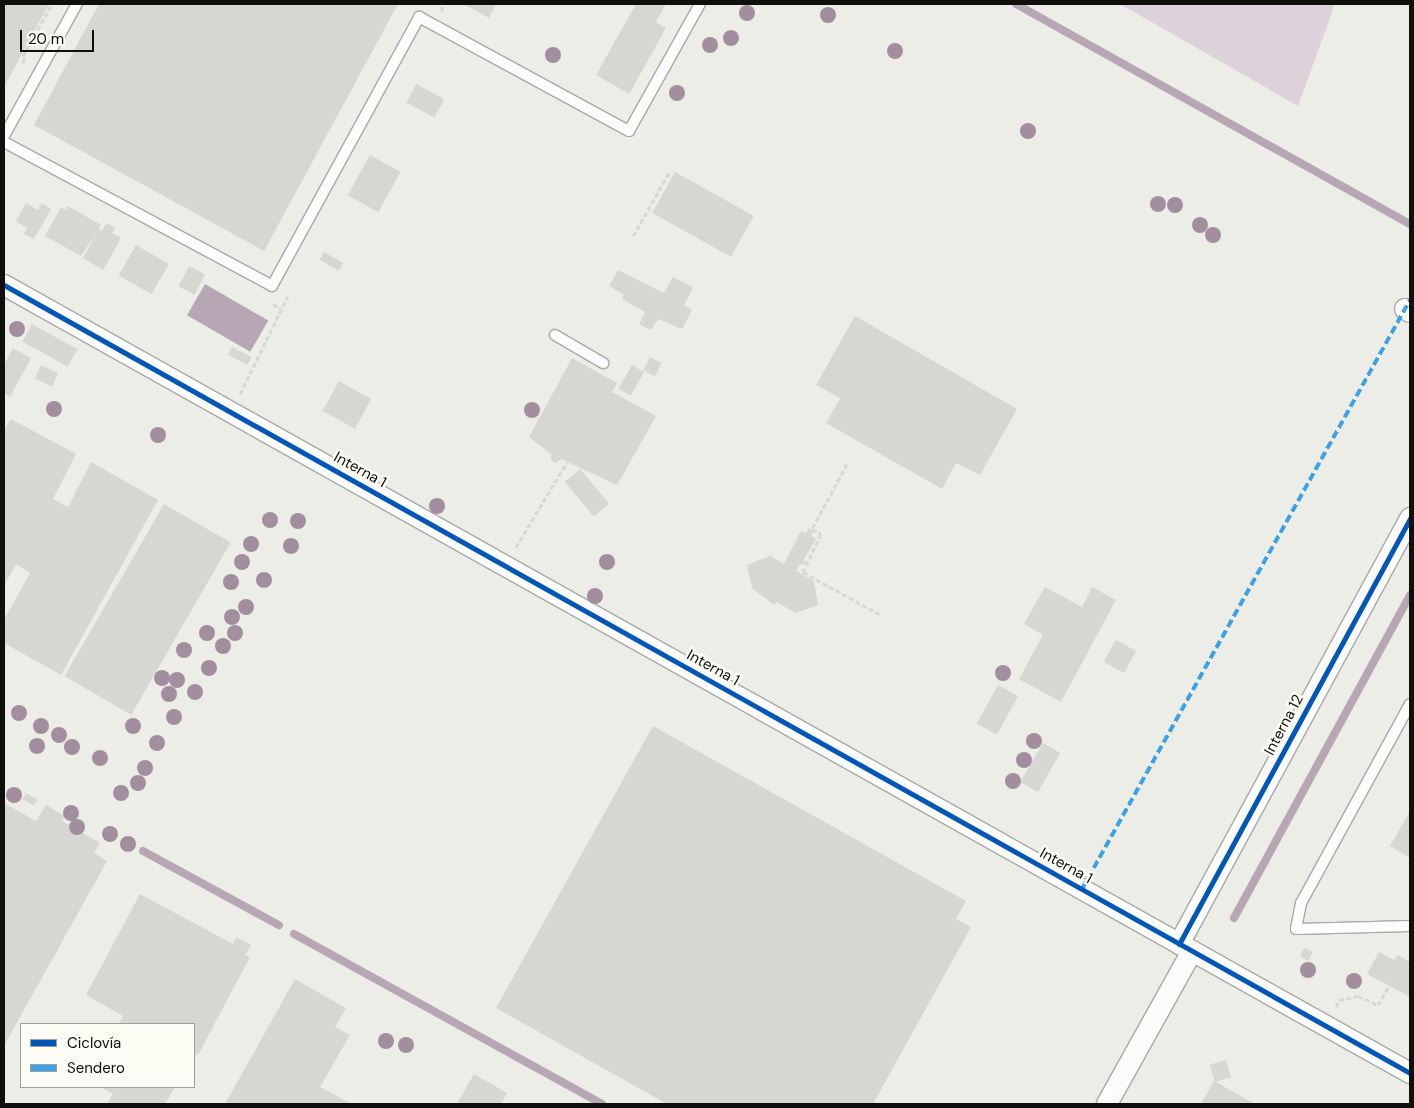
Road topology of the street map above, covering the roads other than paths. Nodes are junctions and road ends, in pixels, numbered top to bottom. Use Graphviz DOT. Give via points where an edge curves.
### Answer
graph roads {
  1 [pos="77,4"];
  2 [pos="700,4"];
  3 [pos="4,136"];
  4 [pos="4,142"];
  5 [pos="4,285"];
  6 [pos="555,335"];
  7 [pos="603,362"];
  8 [pos="1410,518"];
  9 [pos="1410,704"];
  10 [pos="1410,926"];
  11 [pos="1185,948"];
  12 [pos="1410,1073"];
  13 [pos="1107,1104"];
  1 -- 3 [label="lane"];
  2 -- 4 [label="lane" via="629,131 419,17 272,286"];
  5 -- 11 [label="street, Interna 1"];
  6 -- 7 [label="lane"];
  8 -- 11 [label="street, Interna 12"];
  9 -- 10 [label="lane" via="1301,903 1296,929"];
  11 -- 12 [label="street, Interna 1"];
  11 -- 13 [label="street, Interna 12"];
}
